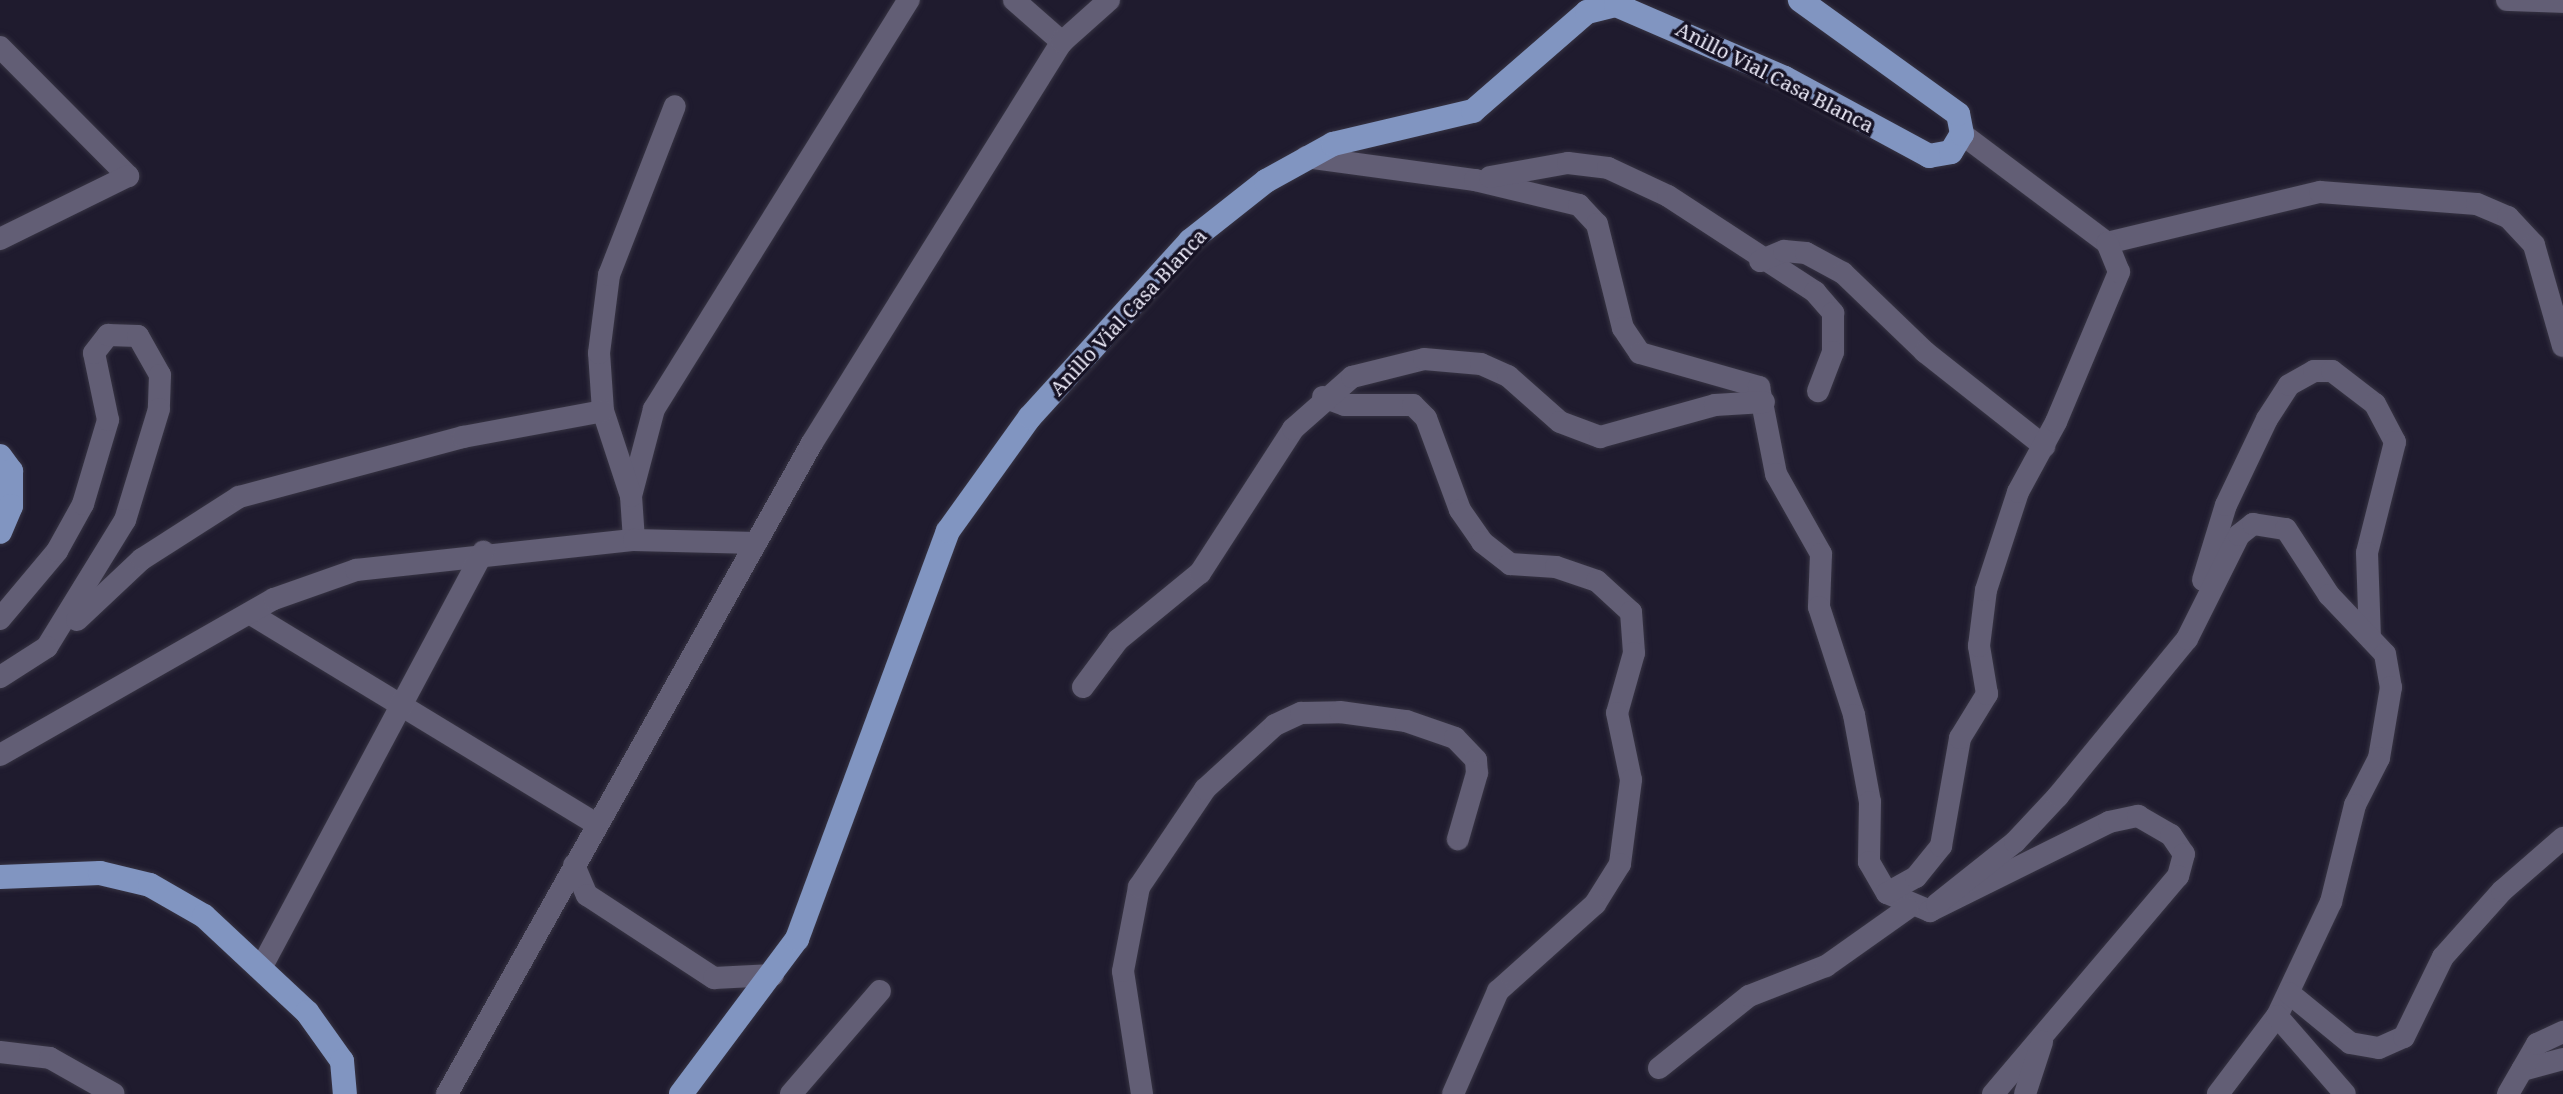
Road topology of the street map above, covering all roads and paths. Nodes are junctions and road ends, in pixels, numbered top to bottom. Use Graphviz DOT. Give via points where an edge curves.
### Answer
graph roads {
  1 [pos="909,0"];
  2 [pos="1014,0"];
  3 [pos="1109,0"];
  4 [pos="1800,0"];
  5 [pos="2507,0"];
  6 [pos="2563,2"];
  7 [pos="1062,42"];
  8 [pos="0,47"];
  9 [pos="675,106"];
  10 [pos="1962,134"];
  11 [pos="1306,157"];
  12 [pos="1475,180"];
  13 [pos="0,239"];
  14 [pos="2107,243"];
  15 [pos="1760,261"];
  16 [pos="2563,346"];
  17 [pos="1818,391"];
  18 [pos="1323,397"];
  19 [pos="1764,402"];
  20 [pos="603,411"];
  21 [pos="2044,446"];
  22 [pos="0,456"];
  23 [pos="631,496"];
  24 [pos="0,532"];
  25 [pos="634,540"];
  26 [pos="756,543"];
  27 [pos="483,552"];
  28 [pos="2204,605"];
  29 [pos="251,614"];
  30 [pos="0,619"];
  31 [pos="2370,637"];
  32 [pos="47,647"];
  33 [pos="0,677"];
  34 [pos="1083,687"];
  35 [pos="399,701"];
  36 [pos="0,755"];
  37 [pos="597,824"];
  38 [pos="2563,838"];
  39 [pos="1458,839"];
  40 [pos="574,865"];
  41 [pos="0,877"];
  42 [pos="1887,893"];
  43 [pos="1919,909"];
  44 [pos="261,968"];
  45 [pos="773,975"];
  46 [pos="880,991"];
  47 [pos="2289,993"];
  48 [pos="2277,1016"];
  49 [pos="2563,1032"];
  50 [pos="2046,1033"];
  51 [pos="0,1052"];
  52 [pos="2563,1059"];
  53 [pos="1659,1068"];
  54 [pos="2522,1070"];
  55 [pos="114,1094"];
  56 [pos="345,1094"];
  57 [pos="447,1094"];
  58 [pos="681,1094"];
  59 [pos="791,1094"];
  60 [pos="1142,1094"];
  61 [pos="1453,1094"];
  62 [pos="1993,1094"];
  63 [pos="2025,1094"];
  64 [pos="2218,1094"];
  65 [pos="2345,1094"];
  66 [pos="2508,1094"];
  1 -- 23 [label="street" via="654,409"];
  2 -- 7 [label="street"];
  3 -- 7 [label="street"];
  4 -- 10 [label="main road" via="1958,114"];
  5 -- 6 [label="street"];
  7 -- 26 [label="street"];
  8 -- 13 [label="street" via="128,176"];
  9 -- 20 [label="street" via="609,275 599,353"];
  10 -- 11 [label="main road, Anillo Vial Casa Blanca" via="1951,152 1929,156 1785,78 1616,5 1587,12 1473,111 1360,135"];
  10 -- 14 [label="street"];
  11 -- 12 [label="street"];
  11 -- 45 [label="main road, Anillo Vial Casa Blanca" via="1190,241 1030,417 948,531 825,871"];
  12 -- 15 [label="street" via="1568,163 1608,168 1668,196"];
  12 -- 19 [label="street" via="1579,205 1597,224 1623,328 1640,353 1676,369 1745,380 1759,387"];
  14 -- 16 [label="street" via="2320,192 2477,204 2508,217 2534,245"];
  14 -- 21 [label="street" via="2119,272"];
  15 -- 17 [label="street" via="1815,292 1833,313 1833,352"];
  15 -- 21 [label="street" via="1784,251 1806,253 1843,273 1925,352"];
  18 -- 19 [label="street" via="1352,377 1424,359 1481,364 1508,376 1560,422 1600,437 1715,405"];
  18 -- 34 [label="street" via="1260,474 1200,573 1118,640"];
  18 -- 61 [label="street" via="1345,405 1413,405 1426,418 1460,510 1482,542 1510,564 1556,567 1597,581 1631,612 1634,653 1617,713 1631,780 1620,864 1595,904 1498,991"];
  19 -- 42 [label="street" via="1776,474 1821,554 1819,607 1854,715 1870,802 1869,862"];
  20 -- 23 [label="street"];
  20 -- 32 [label="street" via="463,437 239,497 142,559"];
  21 -- 42 [label="street" via="2018,492 1986,590 1979,646 1987,694 1960,738 1941,846 1916,877"];
  22 -- 24 [label="main road" via="11,471 11,506"];
  23 -- 25 [label="street"];
  25 -- 26 [label="street"];
  25 -- 27 [label="street"];
  26 -- 37 [label="street"];
  27 -- 29 [label="street" via="356,570"];
  27 -- 35 [label="street"];
  28 -- 31 [label="street" via="2239,535 2273,522 2298,539 2329,595"];
  28 -- 31 [label="street" via="2204,577 2226,505 2267,419 2289,385 2314,371 2332,371 2375,404 2395,442 2367,553"];
  28 -- 43 [label="street" via="2187,639 2058,796"];
  29 -- 35 [label="street"];
  29 -- 36 [label="street"];
  30 -- 32 [label="street" via="57,551 83,504 108,420 94,353 108,335 138,336 160,375 145,468 98,573"];
  31 -- 47 [label="street" via="2385,654 2391,687 2379,758 2355,805 2331,902"];
  32 -- 33 [label="street"];
  35 -- 37 [label="street"];
  35 -- 44 [label="street"];
  37 -- 40 [label="street"];
  38 -- 47 [label="street" via="2502,891 2443,957 2404,1037 2379,1048 2350,1043"];
  39 -- 60 [label="street" via="1477,773 1476,760 1455,738 1406,721 1340,712 1301,713 1275,725 1205,789 1139,887 1123,971"];
  40 -- 45 [label="street" via="587,895 714,978"];
  40 -- 57 [label="street"];
  41 -- 44 [label="main road" via="100,873 150,885 204,916"];
  42 -- 43 [label="street"];
  43 -- 50 [label="street" via="2109,822 2138,816 2171,835 2184,854 2178,876"];
  43 -- 53 [label="street" via="1826,966 1749,996"];
  44 -- 56 [label="main road" via="307,1012 342,1061"];
  45 -- 58 [label="main road, Anillo Vial Casa Blanca"];
  46 -- 59 [label="street"];
  47 -- 48 [label="street"];
  48 -- 64 [label="street"];
  48 -- 65 [label="street"];
  49 -- 54 [label="street" via="2537,1044"];
  50 -- 62 [label="street"];
  50 -- 63 [label="street"];
  51 -- 55 [label="street" via="50,1058"];
  52 -- 54 [label="street"];
  54 -- 66 [label="street"];
}
